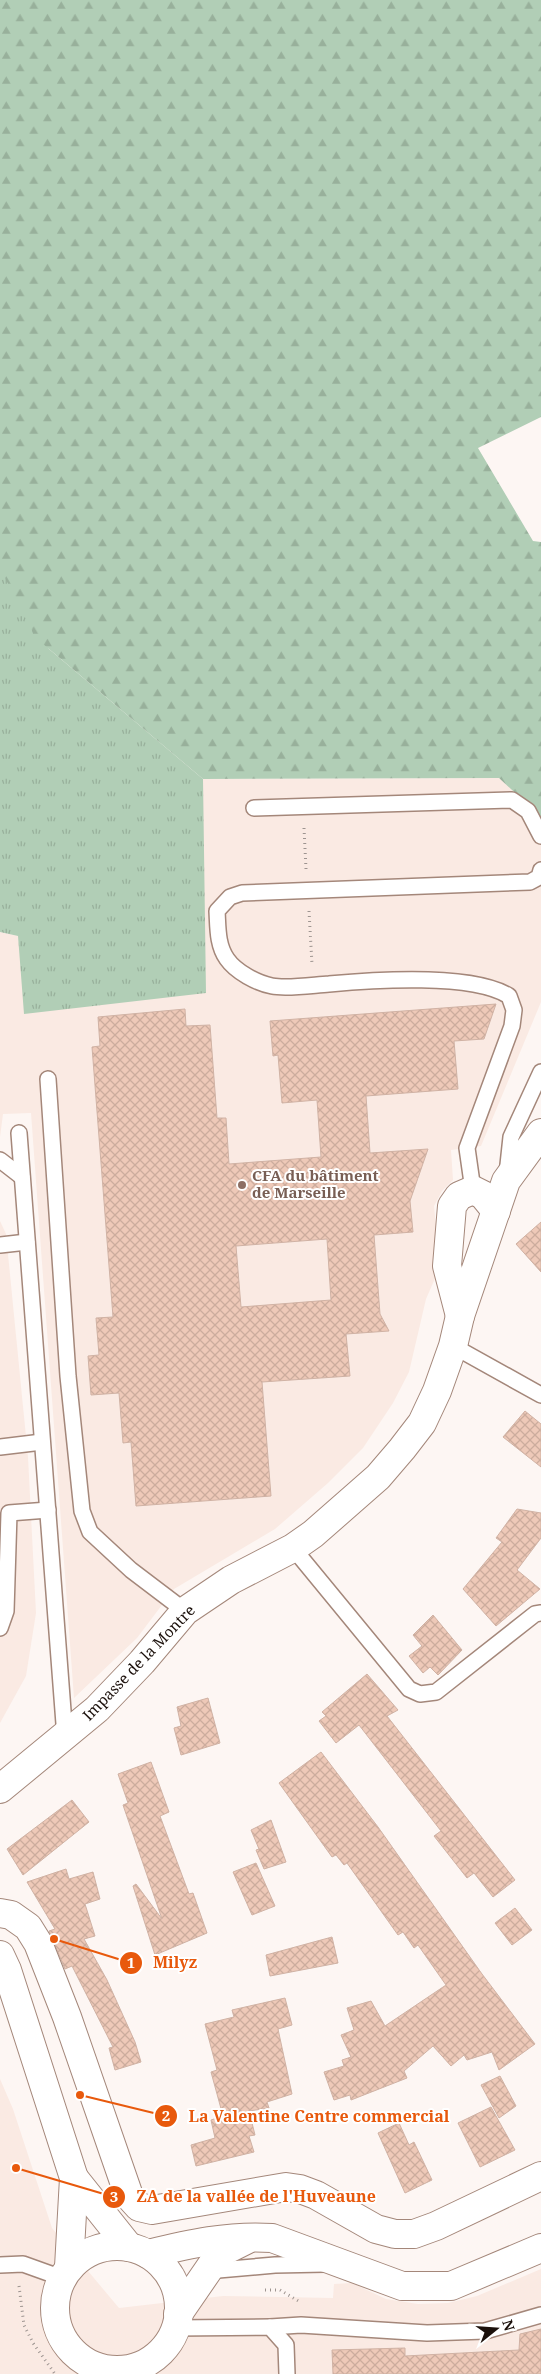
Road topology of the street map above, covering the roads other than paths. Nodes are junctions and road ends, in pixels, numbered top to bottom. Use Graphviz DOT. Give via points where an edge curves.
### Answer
graph roads {
  1 [pos="254,808"];
  2 [pos="541,836"];
  3 [pos="541,870"];
  4 [pos="541,1072"];
  5 [pos="48,1079"];
  6 [pos="541,1132"];
  7 [pos="19,1133"];
  8 [pos="0,1160"];
  9 [pos="22,1177"];
  10 [pos="506,1181"];
  11 [pos="473,1190"];
  12 [pos="496,1211"];
  13 [pos="27,1242"];
  14 [pos="0,1245"];
  15 [pos="460,1316"];
  16 [pos="453,1346"];
  17 [pos="541,1395"];
  18 [pos="42,1442"];
  19 [pos="0,1447"];
  20 [pos="48,1510"];
  21 [pos="293,1548"];
  22 [pos="185,1611"];
  23 [pos="541,1613"];
  24 [pos="0,1628"];
  25 [pos="65,1737"];
  26 [pos="0,1789"];
  27 [pos="0,1912"];
  28 [pos="0,1955"];
  29 [pos="541,2176"];
  30 [pos="74,2178"];
  31 [pos="251,2237"];
  32 [pos="541,2248"];
  33 [pos="138,2250"];
  34 [pos="343,2264"];
  35 [pos="0,2265"];
  36 [pos="207,2271"];
  37 [pos="66,2273"];
  38 [pos="541,2315"];
  39 [pos="177,2321"];
  40 [pos="270,2327"];
  41 [pos="123,2372"];
  42 [pos="287,2374"];
  1 -- 2 [label="lane" via="512,800 528,811"];
  3 -- 11 [label="lane" via="539,877 530,882 242,893 230,896 217,911 218,937 227,959 250,978 272,986 379,980 440,981 498,989 509,996 514,1010 512,1026 467,1148"];
  4 -- 10 [label="lane" via="511,1137"];
  5 -- 22 [label="lane" via="68,1376 82,1511 90,1532 131,1570"];
  6 -- 10 [label="street, Impasse de la Montre"];
  7 -- 9 [label="lane"];
  8 -- 9 [label="lane"];
  9 -- 13 [label="lane"];
  10 -- 12 [label="street, Impasse de la Montre"];
  11 -- 12 [label="street" via="483,1195"];
  11 -- 15 [label="street, Impasse de la Montre" via="459,1196 452,1206 447,1266"];
  12 -- 15 [label="street, Impasse de la Montre"];
  13 -- 14 [label="lane"];
  13 -- 18 [label="lane"];
  15 -- 16 [label="street, Impasse de la Montre"];
  16 -- 17 [label="lane"];
  16 -- 21 [label="street, Impasse de la Montre" via="422,1423 402,1449 353,1500"];
  18 -- 19 [label="lane"];
  18 -- 20 [label="lane"];
  20 -- 24 [label="lane" via="9,1513 6,1611"];
  20 -- 25 [label="lane"];
  21 -- 22 [label="street, Impasse de la Montre" via="231,1580"];
  21 -- 23 [label="lane" via="409,1689 420,1694 436,1692 535,1614"];
  22 -- 25 [label="street, Impasse de la Montre" via="110,1696"];
  25 -- 26 [label="street, Impasse de la Montre"];
  27 -- 29 [label="street" via="11,1915 28,1927 38,1943 68,2017 129,2196 139,2207 152,2210 286,2187 300,2188 376,2229 414,2234"];
  28 -- 30 [label="street"];
  30 -- 33 [label="street"];
  30 -- 37 [label="street"];
  31 -- 33 [label="street"];
  31 -- 34 [label="street" via="272,2238"];
  31 -- 36 [label="street" via="220,2253"];
  32 -- 34 [label="street" via="451,2286 402,2286"];
  33 -- 37 [label="street" via="107,2246 86,2253"];
  33 -- 39 [label="street" via="162,2265 172,2280 178,2296"];
  34 -- 36 [label="lane"];
  35 -- 37 [label="lane" via="23,2264"];
  36 -- 39 [label="street"];
  37 -- 41 [label="street" via="58,2285 54,2306 58,2327 67,2346 82,2360"];
  38 -- 40 [label="lane" via="485,2331 427,2334 301,2325"];
  39 -- 40 [label="lane"];
  39 -- 41 [label="street" via="173,2335 160,2352 144,2364"];
  40 -- 42 [label="lane" via="286,2345"];
}
